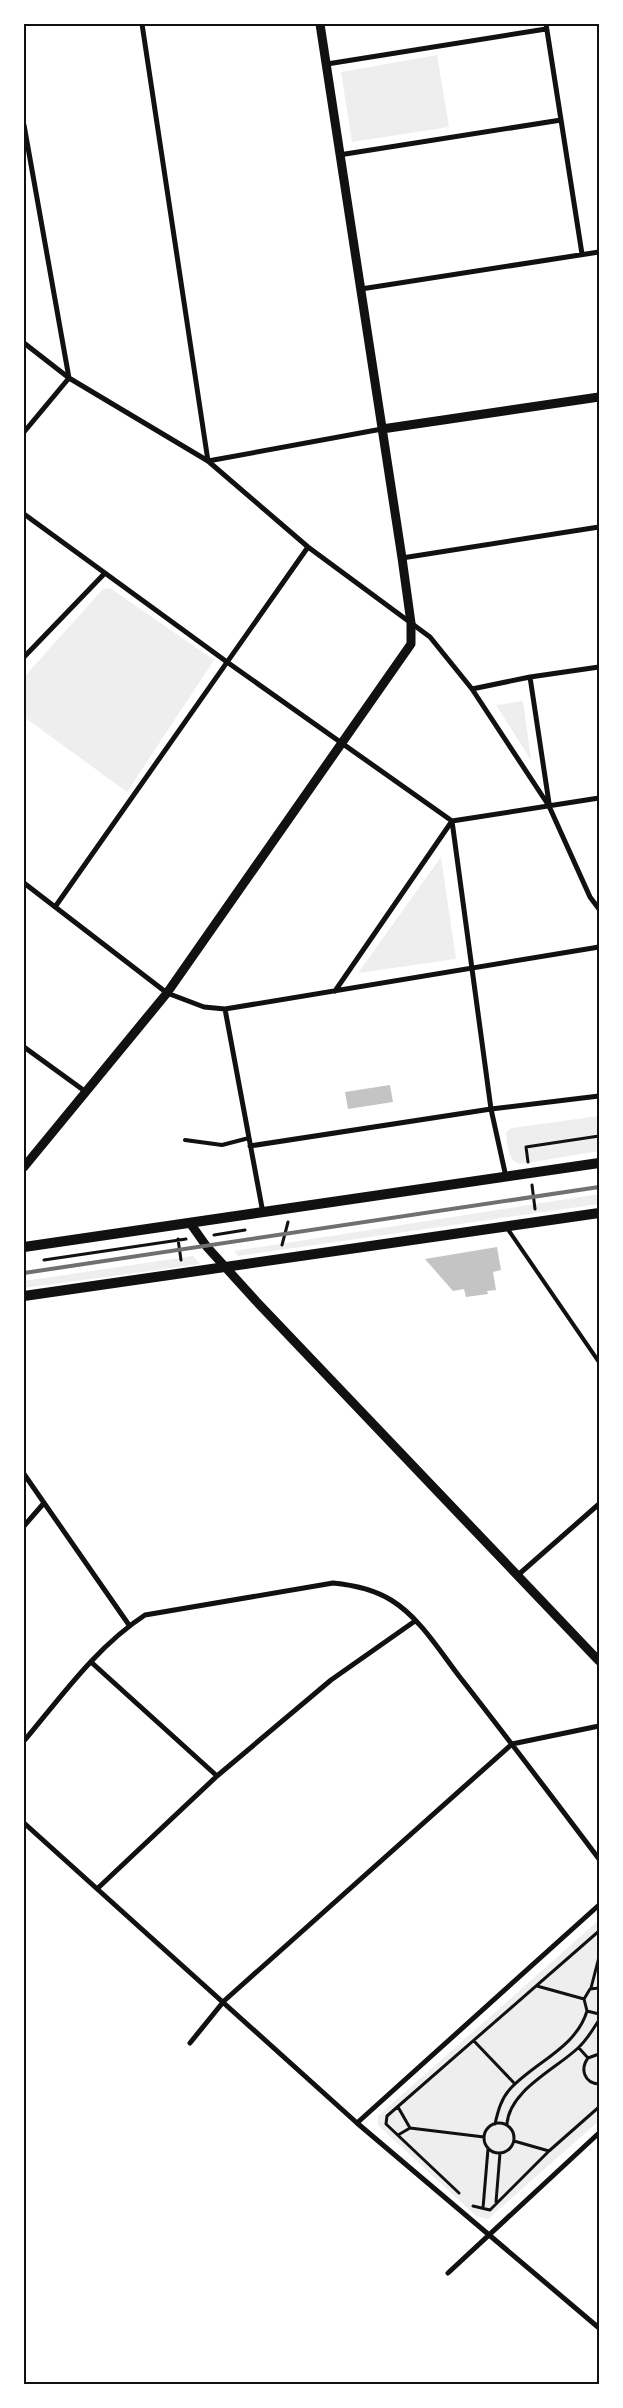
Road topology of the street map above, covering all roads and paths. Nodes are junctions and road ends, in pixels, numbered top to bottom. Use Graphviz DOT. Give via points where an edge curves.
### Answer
graph roads {
  1 [pos="142,24"];
  2 [pos="320,24"];
  3 [pos="546,26"];
  4 [pos="326,64"];
  5 [pos="561,120"];
  6 [pos="24,126"];
  7 [pos="339,155"];
  8 [pos="599,252"];
  9 [pos="582,254"];
  10 [pos="361,289"];
  11 [pos="24,343"];
  12 [pos="69,378"];
  13 [pos="599,397"];
  14 [pos="382,429"];
  15 [pos="24,432"];
  16 [pos="208,461"];
  17 [pos="24,514"];
  18 [pos="599,527"];
  19 [pos="308,547"];
  20 [pos="402,558"];
  21 [pos="104,573"];
  22 [pos="411,623"];
  23 [pos="24,657"];
  24 [pos="227,662"];
  25 [pos="599,667"];
  26 [pos="530,677"];
  27 [pos="472,689"];
  28 [pos="342,743"];
  29 [pos="599,798"];
  30 [pos="549,806"];
  31 [pos="452,821"];
  32 [pos="24,883"];
  33 [pos="55,907"];
  34 [pos="599,909"];
  35 [pos="599,947"];
  36 [pos="471,968"];
  37 [pos="334,991"];
  38 [pos="167,993"];
  39 [pos="225,1010"];
  40 [pos="24,1047"];
  41 [pos="86,1092"];
  42 [pos="599,1096"];
  43 [pos="491,1109"];
  44 [pos="599,1136"];
  45 [pos="249,1138"];
  46 [pos="185,1140"];
  47 [pos="250,1146"];
  48 [pos="36,1152"];
  49 [pos="24,1156"];
  50 [pos="599,1163"];
  51 [pos="24,1166"];
  52 [pos="530,1174"];
  53 [pos="506,1177"];
  54 [pos="291,1209"];
  55 [pos="263,1213"];
  56 [pos="599,1214"];
  57 [pos="537,1221"];
  58 [pos="190,1223"];
  59 [pos="175,1226"];
  60 [pos="505,1226"];
  61 [pos="179,1240"];
  62 [pos="24,1246"];
  63 [pos="43,1260"];
  64 [pos="278,1260"];
  65 [pos="226,1268"];
  66 [pos="184,1273"];
  67 [pos="24,1296"];
  68 [pos="599,1362"];
  69 [pos="24,1474"];
  70 [pos="44,1503"];
  71 [pos="599,1504"];
  72 [pos="24,1526"];
  73 [pos="518,1576"];
  74 [pos="415,1621"];
  75 [pos="129,1626"];
  76 [pos="599,1660"];
  77 [pos="91,1662"];
  78 [pos="599,1726"];
  79 [pos="24,1741"];
  80 [pos="512,1744"];
  81 [pos="217,1776"];
  82 [pos="24,1823"];
  83 [pos="599,1859"];
  84 [pos="98,1888"];
  85 [pos="599,1905"];
  86 [pos="599,1931"];
  87 [pos="599,1957"];
  88 [pos="537,1986"];
  89 [pos="599,1988"];
  90 [pos="590,1989"];
  91 [pos="584,1999"];
  92 [pos="224,2002"];
  93 [pos="587,2011"];
  94 [pos="599,2014"];
  95 [pos="599,2020"];
  96 [pos="474,2041"];
  97 [pos="190,2043"];
  98 [pos="579,2048"];
  99 [pos="599,2054"];
  100 [pos="588,2058"];
  101 [pos="515,2084"];
  102 [pos="599,2084"];
  103 [pos="398,2107"];
  104 [pos="599,2107"];
  105 [pos="358,2123"];
  106 [pos="495,2124"];
  107 [pos="507,2125"];
  108 [pos="410,2128"];
  109 [pos="599,2133"];
  110 [pos="398,2135"];
  111 [pos="484,2137"];
  112 [pos="514,2141"];
  113 [pos="488,2148"];
  114 [pos="549,2151"];
  115 [pos="500,2153"];
  116 [pos="460,2193"];
  117 [pos="467,2200"];
  118 [pos="496,2203"];
  119 [pos="483,2208"];
  120 [pos="489,2234"];
  121 [pos="448,2273"];
  122 [pos="599,2328"];
  1 -- 16 [label="street"];
  2 -- 4 [label="street"];
  3 -- 4 [label="street"];
  3 -- 5 [label="street"];
  4 -- 7 [label="street"];
  5 -- 7 [label="street"];
  5 -- 9 [label="street"];
  6 -- 12 [label="street"];
  7 -- 10 [label="street"];
  8 -- 9 [label="street"];
  9 -- 10 [label="street"];
  10 -- 14 [label="street"];
  11 -- 12 [label="street"];
  12 -- 15 [label="street"];
  12 -- 16 [label="street"];
  13 -- 14 [label="street"];
  14 -- 16 [label="street"];
  14 -- 20 [label="street"];
  16 -- 19 [label="street"];
  17 -- 21 [label="street"];
  18 -- 20 [label="street"];
  19 -- 22 [label="street"];
  19 -- 24 [label="street"];
  20 -- 22 [label="street"];
  21 -- 23 [label="street"];
  21 -- 24 [label="street"];
  22 -- 27 [label="street" via="430,637"];
  22 -- 28 [label="street" via="411,644"];
  24 -- 28 [label="street"];
  24 -- 33 [label="street"];
  25 -- 26 [label="street"];
  26 -- 27 [label="street"];
  26 -- 30 [label="street"];
  27 -- 30 [label="street"];
  28 -- 31 [label="street"];
  28 -- 38 [label="street"];
  29 -- 30 [label="street"];
  30 -- 31 [label="street"];
  30 -- 34 [label="street" via="590,897"];
  31 -- 36 [label="street"];
  31 -- 37 [label="street"];
  32 -- 33 [label="street"];
  33 -- 38 [label="street"];
  35 -- 36 [label="street"];
  36 -- 37 [label="street"];
  36 -- 43 [label="street"];
  37 -- 39 [label="street"];
  38 -- 39 [label="street" via="204,1007"];
  38 -- 41 [label="street"];
  39 -- 45 [label="street"];
  40 -- 41 [label="street"];
  41 -- 48 [label="street"];
  42 -- 43 [label="street"];
  43 -- 47 [label="street"];
  43 -- 53 [label="street"];
  44 -- 52 [label="path" via="526,1147"];
  45 -- 46 [label="lane" via="222,1145"];
  45 -- 47 [label="street"];
  47 -- 55 [label="street"];
  48 -- 49 [label="street"];
  48 -- 51 [label="street"];
  50 -- 52 [label="main road"];
  52 -- 53 [label="main road"];
  52 -- 57 [label="path"];
  53 -- 54 [label="main road"];
  54 -- 55 [label="main road"];
  54 -- 64 [label="path"];
  55 -- 58 [label="main road"];
  56 -- 57 [label="main road"];
  57 -- 60 [label="main road"];
  58 -- 59 [label="main road"];
  58 -- 65 [label="street"];
  59 -- 61 [label="path"];
  59 -- 62 [label="main road"];
  60 -- 64 [label="main road"];
  60 -- 68 [label="lane"];
  61 -- 63 [label="path"];
  61 -- 66 [label="path"];
  64 -- 65 [label="main road"];
  65 -- 66 [label="main road"];
  65 -- 73 [label="street"];
  66 -- 67 [label="main road"];
  69 -- 70 [label="street"];
  70 -- 72 [label="street"];
  70 -- 75 [label="street"];
  71 -- 73 [label="street"];
  73 -- 76 [label="street"];
  74 -- 75 [label="street" via="392,1600 378,1593 364,1587 333,1583 145,1615"];
  74 -- 80 [label="street"];
  74 -- 81 [label="street" via="331,1680"];
  75 -- 77 [label="street"];
  77 -- 79 [label="street"];
  77 -- 81 [label="street"];
  78 -- 80 [label="street"];
  80 -- 83 [label="street"];
  80 -- 92 [label="street"];
  81 -- 84 [label="street"];
  82 -- 84 [label="street"];
  84 -- 92 [label="street"];
  85 -- 105 [label="street"];
  86 -- 88 [label="path"];
  87 -- 90 [label="path"];
  88 -- 91 [label="path"];
  88 -- 96 [label="path"];
  89 -- 90 [label="path"];
  90 -- 91 [label="path"];
  91 -- 93 [label="path"];
  92 -- 97 [label="street"];
  92 -- 105 [label="street"];
  93 -- 94 [label="path"];
  93 -- 101 [label="path" via="579,2030"];
  95 -- 98 [label="path"];
  96 -- 101 [label="path"];
  96 -- 103 [label="path"];
  98 -- 100 [label="path"];
  98 -- 107 [label="path" via="517,2098 507,2117"];
  99 -- 100 [label="path"];
  100 -- 102 [label="path" via="584,2072 590,2082"];
  101 -- 106 [label="path" via="500,2104"];
  103 -- 108 [label="path"];
  103 -- 110 [label="path" via="387,2116 386,2124"];
  104 -- 114 [label="path"];
  105 -- 120 [label="street"];
  106 -- 107 [label="path"];
  106 -- 111 [label="path"];
  107 -- 112 [label="path"];
  108 -- 110 [label="path"];
  108 -- 111 [label="path"];
  109 -- 120 [label="street"];
  110 -- 116 [label="path"];
  111 -- 113 [label="path"];
  112 -- 114 [label="path"];
  112 -- 115 [label="path" via="509,2150"];
  113 -- 115 [label="path"];
  113 -- 119 [label="path"];
  114 -- 118 [label="path"];
  115 -- 118 [label="path"];
  117 -- 119 [label="path"];
  118 -- 119 [label="path" via="490,2210"];
  120 -- 121 [label="street"];
  120 -- 122 [label="street"];
}
